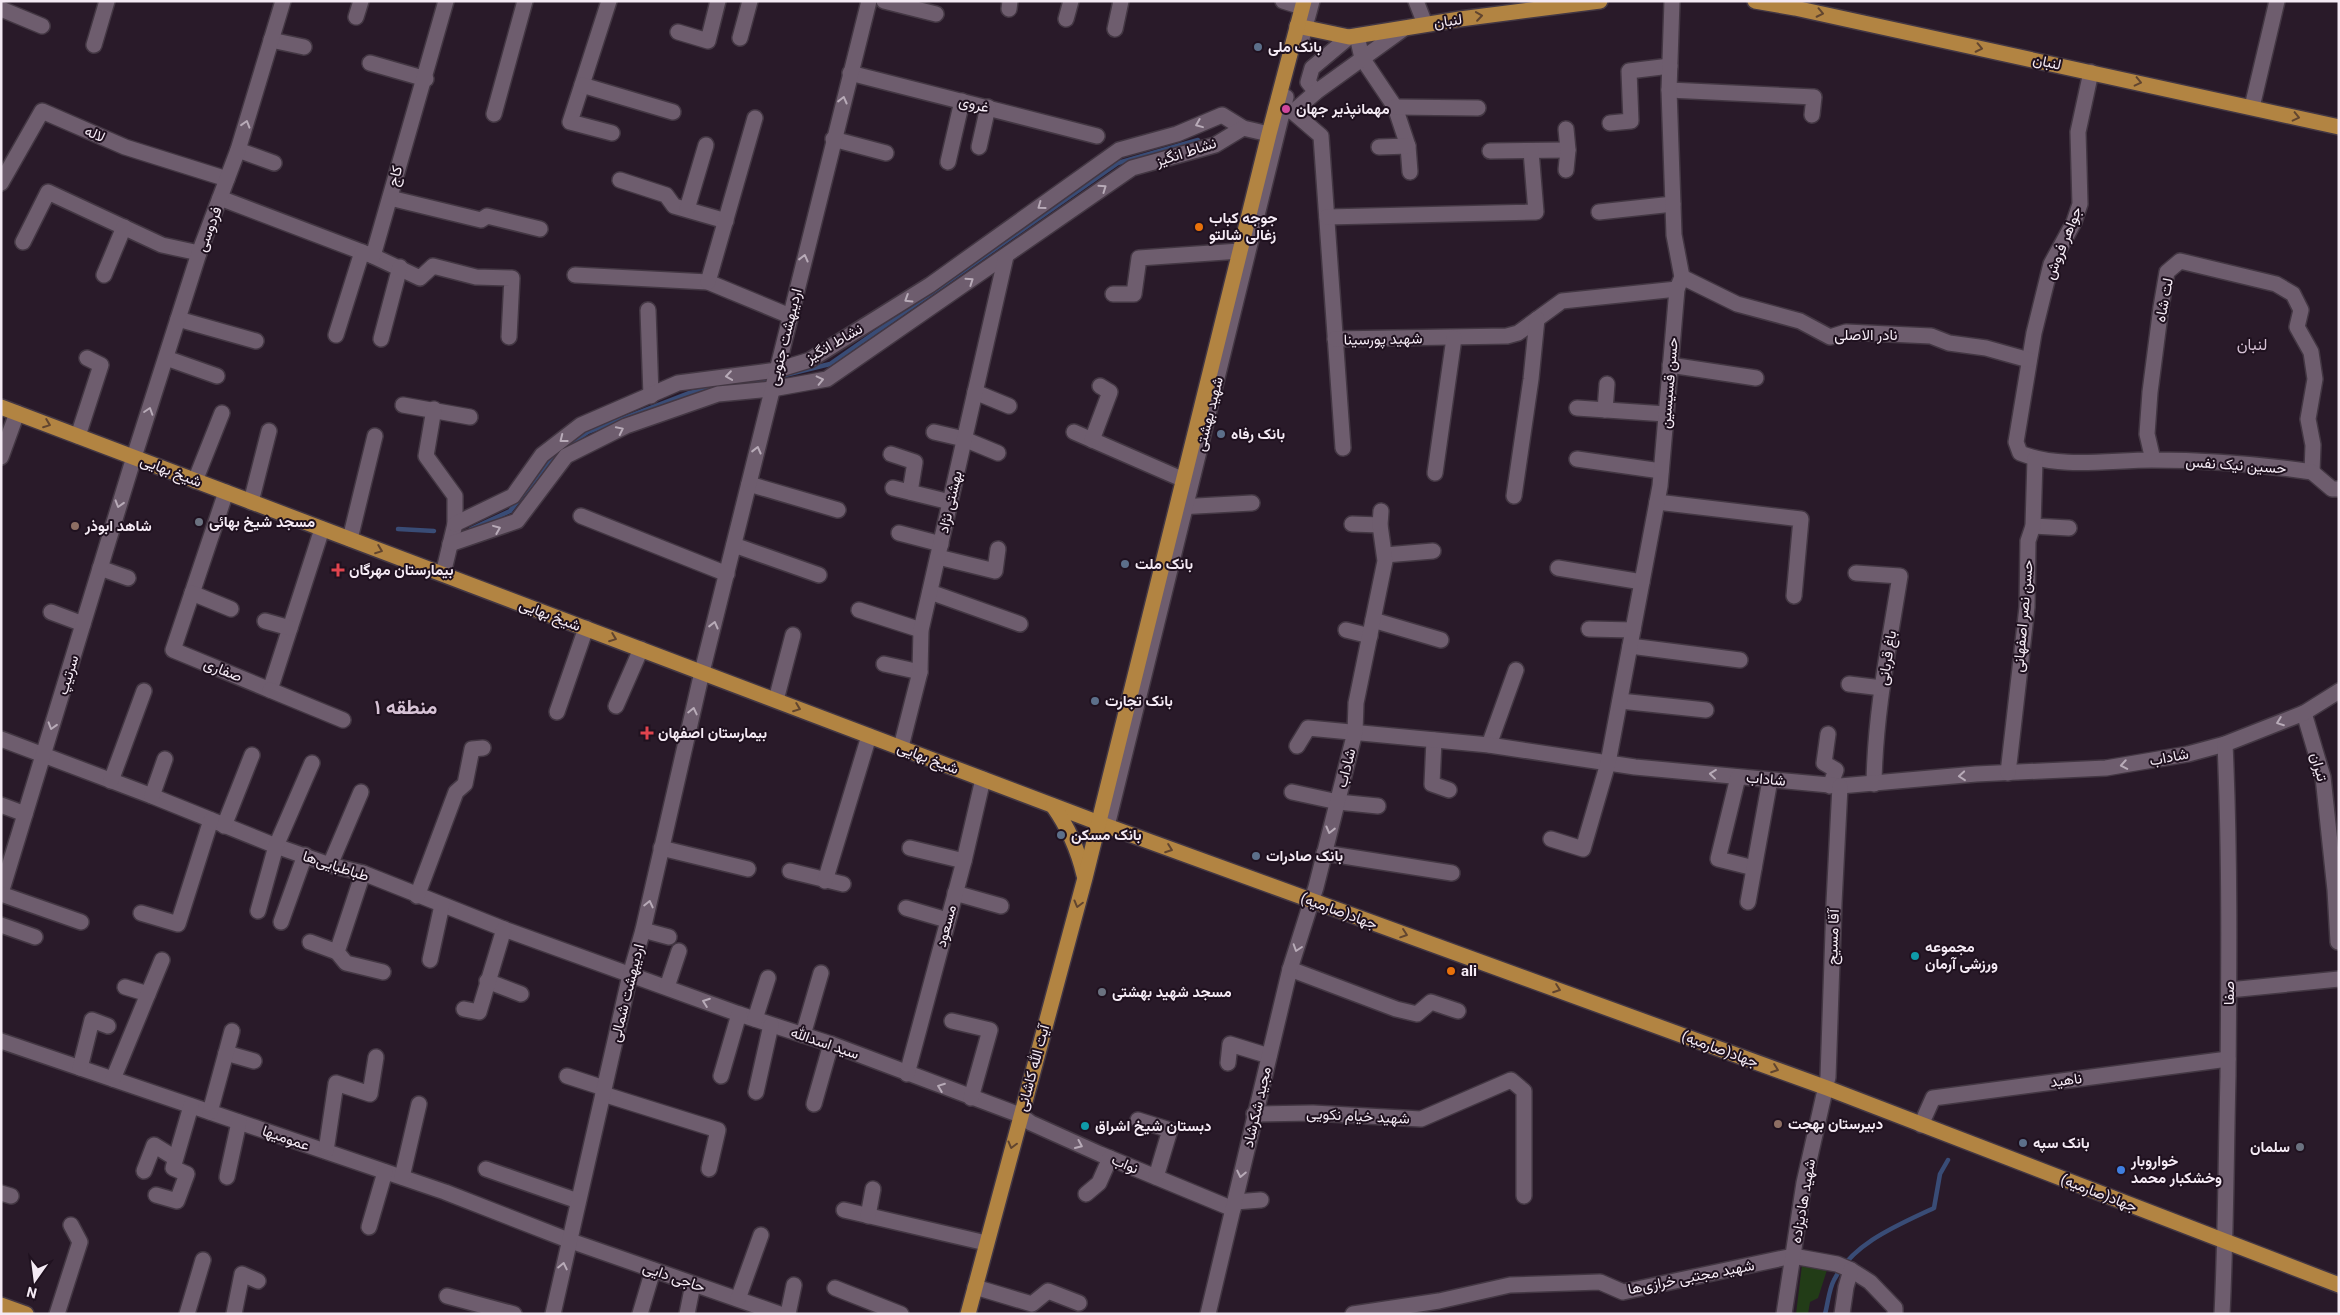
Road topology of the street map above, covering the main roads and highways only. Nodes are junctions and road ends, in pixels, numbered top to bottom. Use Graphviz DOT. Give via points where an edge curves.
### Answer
graph roads {
  1 [pos="1600,1"];
  2 [pos="1755,1"];
  3 [pos="1306,3"];
  4 [pos="1573,3"];
  5 [pos="1301,27"];
  6 [pos="2339,127"];
  7 [pos="1,407"];
  8 [pos="1053,806"];
  9 [pos="1104,818"];
  10 [pos="1085,878"];
  11 [pos="2339,1284"];
  12 [pos="1,1305"];
  13 [pos="26,1314"];
  14 [pos="968,1314"];
  1 -- 4 [label="main road, لنبان"];
  2 -- 6 [label="main road, لنبان, one-way"];
  3 -- 5 [label="main road, شهید بهشتی"];
  5 -- 4 [label="main road, لنبان, one-way" via="1353,37"];
  5 -- 9 [label="main road, شهید بهشتی" via="1284,110 1269,134 1184,480 1182,507"];
  7 -- 8 [label="main road, شیخ بهایی, one-way"];
  8 -- 9 [label="main road, شیخ بهایی"];
  8 -- 10 [label="main road" via="1069,831"];
  9 -- 10 [label="main road, آیت الله کاشانی"];
  9 -- 11 [label="main road, جهاد(صارمیه), one-way" via="1312,902 1827,1088"];
  10 -- 14 [label="main road, آیت الله کاشانی, one-way"];
  12 -- 13 [label="main road"];
}
